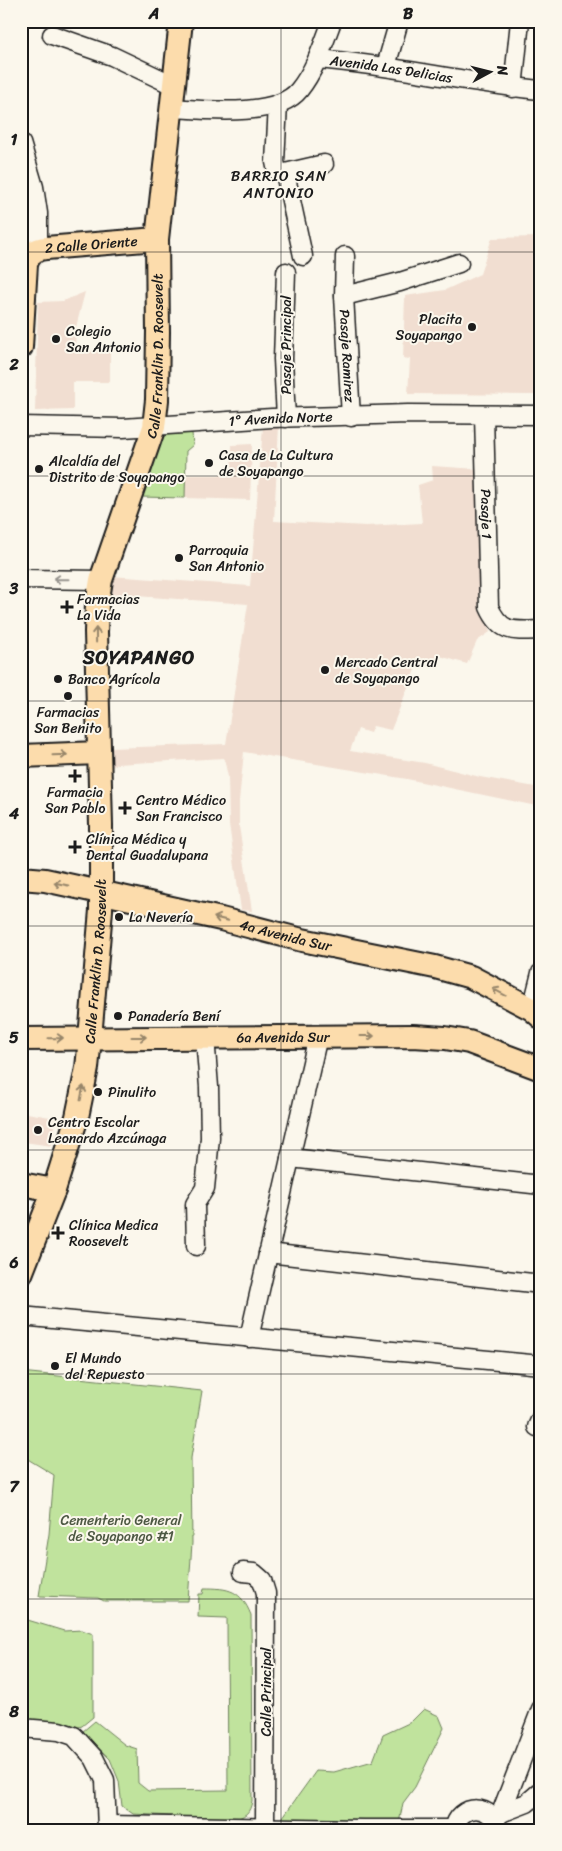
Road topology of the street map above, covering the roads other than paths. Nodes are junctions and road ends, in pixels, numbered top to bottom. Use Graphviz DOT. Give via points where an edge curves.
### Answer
graph roads {
  1 [pos="181,21"];
  2 [pos="332,21"];
  3 [pos="399,21"];
  4 [pos="520,21"];
  5 [pos="52,35"];
  6 [pos="318,59"];
  7 [pos="386,66"];
  8 [pos="513,88"];
  9 [pos="541,90"];
  10 [pos="174,91"];
  11 [pos="278,104"];
  12 [pos="21,143"];
  13 [pos="324,164"];
  14 [pos="285,173"];
  15 [pos="157,240"];
  16 [pos="38,249"];
  17 [pos="302,256"];
  18 [pos="345,256"];
  19 [pos="459,263"];
  20 [pos="286,272"];
  21 [pos="344,296"];
  22 [pos="21,347"];
  23 [pos="484,415"];
  24 [pos="541,415"];
  25 [pos="351,417"];
  26 [pos="286,418"];
  27 [pos="21,426"];
  28 [pos="154,427"];
  29 [pos="21,579"];
  30 [pos="101,580"];
  31 [pos="541,630"];
  32 [pos="100,753"];
  33 [pos="21,756"];
  34 [pos="21,878"];
  35 [pos="101,893"];
  36 [pos="541,973"];
  37 [pos="536,1013"];
  38 [pos="318,1036"];
  39 [pos="205,1037"];
  40 [pos="90,1038"];
  41 [pos="21,1039"];
  42 [pos="541,1069"];
  43 [pos="290,1158"];
  44 [pos="21,1184"];
  45 [pos="541,1184"];
  46 [pos="54,1190"];
  47 [pos="196,1246"];
  48 [pos="268,1253"];
  49 [pos="21,1274"];
  50 [pos="541,1284"];
  51 [pos="21,1316"];
  52 [pos="249,1338"];
  53 [pos="541,1365"];
  54 [pos="243,1572"];
  55 [pos="541,1709"];
  56 [pos="21,1728"];
  57 [pos="541,1791"];
  58 [pos="497,1821"];
  59 [pos="107,1827"];
  60 [pos="265,1827"];
  61 [pos="454,1829"];
  1 -- 10 [label="main road, Calle Franklin D. Roosevelt"];
  2 -- 6 [label="street"];
  3 -- 7 [label="street"];
  4 -- 8 [label="street"];
  5 -- 10 [label="street" via="112,56"];
  6 -- 7 [label="street, Avenida Las Delicias"];
  6 -- 11 [label="street, Avenida Las Delicias" via="298,92"];
  7 -- 8 [label="street, Avenida Las Delicias"];
  8 -- 9 [label="street, Avenida Las Delicias"];
  10 -- 11 [label="street, Avenida Las Delicias" via="220,112"];
  10 -- 15 [label="main road, Calle Franklin D. Roosevelt"];
  11 -- 14 [label="street" via="275,162 277,171"];
  12 -- 16 [label="street" via="37,204"];
  13 -- 14 [label="street"];
  14 -- 17 [label="street"];
  15 -- 16 [label="main road, 2 Calle Oriente"];
  15 -- 28 [label="main road, Calle Franklin D. Roosevelt" via="158,351"];
  16 -- 22 [label="main road, 2 Calle Oriente" via="26,264"];
  18 -- 21 [label="street, Pasaje Ramirez"];
  19 -- 21 [label="street, Pasaje Ramirez"];
  20 -- 26 [label="street, Pasaje Principal" via="283,359"];
  21 -- 25 [label="street, Pasaje Ramirez"];
  23 -- 24 [label="street, 1° Avenida Norte"];
  23 -- 25 [label="street, 1° Avenida Norte"];
  23 -- 31 [label="street, Pasaje 1" via="491,611 506,629"];
  25 -- 26 [label="street, 1° Avenida Norte"];
  26 -- 28 [label="street, 1° Avenida Norte"];
  27 -- 28 [label="street, 1° Avenida Norte"];
  28 -- 30 [label="main road, Calle Franklin D. Roosevelt"];
  30 -- 29 [label="street, one-way"];
  32 -- 30 [label="main road, Calle Franklin D. Roosevelt, one-way" via="96,632"];
  33 -- 32 [label="main road, one-way"];
  32 -- 35 [label="main road, Calle Franklin D. Roosevelt"];
  35 -- 34 [label="main road, 4a Avenida Sur, one-way"];
  37 -- 35 [label="main road, 4a Avenida Sur, one-way" via="470,977 435,967"];
  35 -- 40 [label="main road, Calle Franklin D. Roosevelt"];
  36 -- 37 [label="street"];
  38 -- 39 [label="main road, 6a Avenida Sur"];
  38 -- 42 [label="main road, 6a Avenida Sur, one-way" via="445,1038 469,1042"];
  38 -- 43 [label="street"];
  40 -- 39 [label="main road, 6a Avenida Sur, one-way"];
  39 -- 47 [label="street" via="210,1138 205,1188 195,1204"];
  41 -- 40 [label="main road, 6a Avenida Sur, one-way"];
  46 -- 40 [label="main road, Calle Franklin D. Roosevelt, one-way" via="77,1117"];
  43 -- 45 [label="street"];
  43 -- 48 [label="street"];
  44 -- 46 [label="main road"];
  46 -- 49 [label="main road, Calle Franklin D. Roosevelt"];
  48 -- 50 [label="street"];
  48 -- 52 [label="street"];
  51 -- 52 [label="street"];
  52 -- 53 [label="street"];
  54 -- 60 [label="street, Calle Principal" via="254,1573 262,1580 266,1593"];
  55 -- 58 [label="street"];
  56 -- 59 [label="street" via="59,1731 74,1736 86,1748 106,1780"];
  57 -- 58 [label="street"];
  58 -- 61 [label="street" via="490,1814 474,1809 461,1815"];
  59 -- 60 [label="street"];
  60 -- 61 [label="street"];
}
